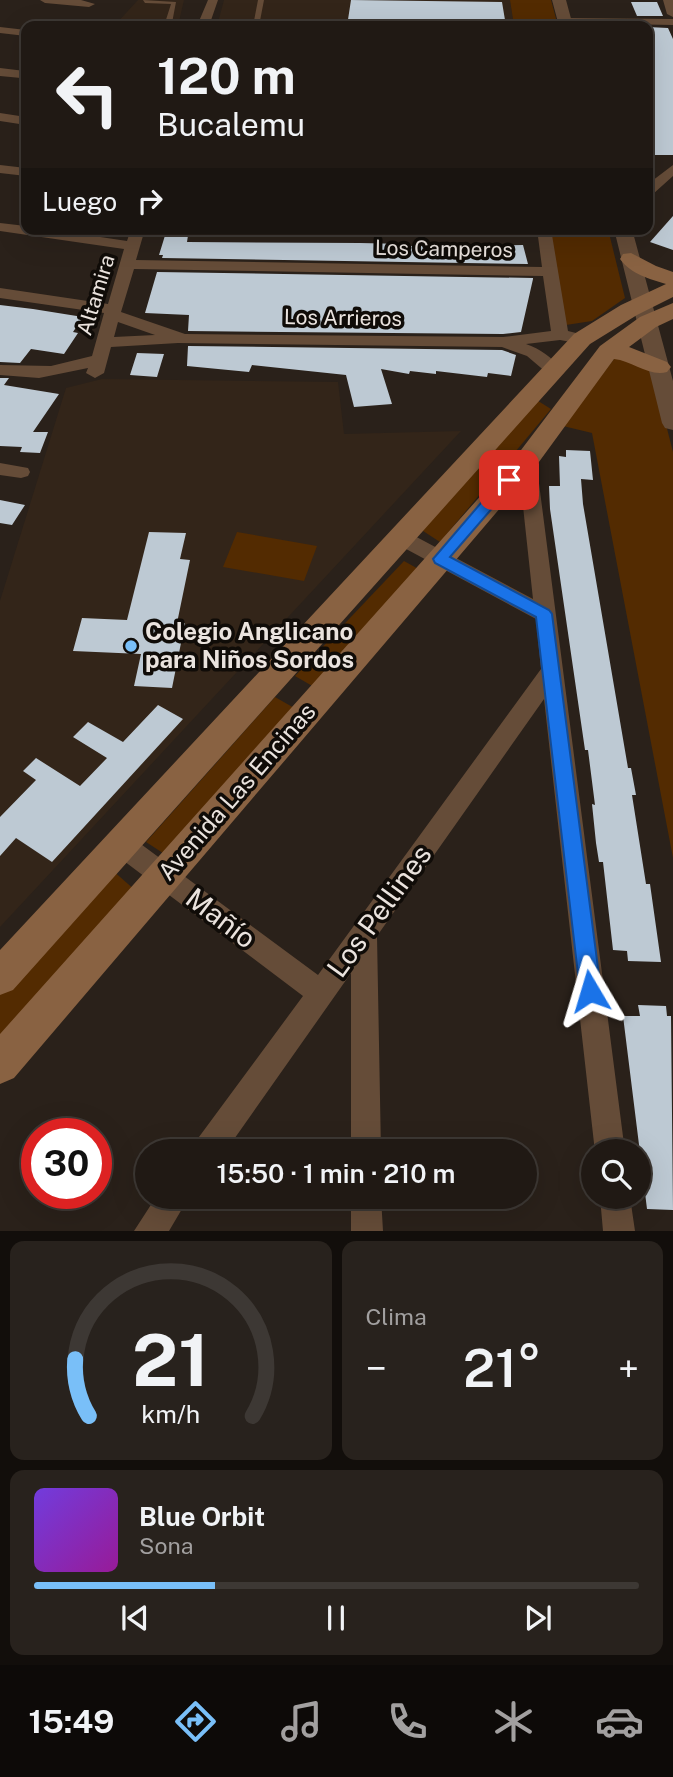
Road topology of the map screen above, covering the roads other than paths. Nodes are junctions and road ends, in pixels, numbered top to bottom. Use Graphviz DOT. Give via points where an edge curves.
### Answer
graph roads {
  1 [pos="45,0"];
  2 [pos="213,0"];
  3 [pos="261,0"];
  4 [pos="559,0"];
  5 [pos="667,0"];
  6 [pos="145,1"];
  7 [pos="89,4"];
  8 [pos="673,14"];
  9 [pos="169,21"];
  10 [pos="205,21"];
  11 [pos="257,21"];
  12 [pos="564,21"];
  13 [pos="653,22"];
  14 [pos="673,22"];
  15 [pos="0,30"];
  16 [pos="21,32"];
  17 [pos="0,72"];
  18 [pos="21,74"];
  19 [pos="0,117"];
  20 [pos="21,120"];
  21 [pos="0,169"];
  22 [pos="673,169"];
  23 [pos="21,171"];
  24 [pos="653,187"];
  25 [pos="0,227"];
  26 [pos="21,230"];
  27 [pos="56,235"];
  28 [pos="136,235"];
  29 [pos="545,235"];
  30 [pos="624,235"];
  31 [pos="133,246"];
  32 [pos="631,259"];
  33 [pos="128,264"];
  34 [pos="550,272"];
  35 [pos="673,279"];
  36 [pos="673,289"];
  37 [pos="0,293"];
  38 [pos="673,310"];
  39 [pos="113,312"];
  40 [pos="645,312"];
  41 [pos="571,337"];
  42 [pos="183,339"];
  43 [pos="503,342"];
  44 [pos="608,351"];
  45 [pos="100,358"];
  46 [pos="659,367"];
  47 [pos="553,369"];
  48 [pos="0,370"];
  49 [pos="672,416"];
  50 [pos="527,460"];
  51 [pos="0,469"];
  52 [pos="21,472"];
  53 [pos="402,538"];
  54 [pos="440,559"];
  55 [pos="544,614"];
  56 [pos="552,671"];
  57 [pos="121,844"];
  58 [pos="164,876"];
  59 [pos="364,932"];
  60 [pos="0,977"];
  61 [pos="321,993"];
  62 [pos="0,1064"];
  63 [pos="216,1139"];
  64 [pos="366,1139"];
  65 [pos="608,1139"];
  66 [pos="166,1209"];
  67 [pos="366,1209"];
  68 [pos="616,1209"];
  69 [pos="150,1231"];
  70 [pos="367,1231"];
  71 [pos="619,1231"];
  1 -- 7 [label="street"];
  2 -- 10 [label="street"];
  3 -- 11 [label="lane"];
  4 -- 12 [label="street"];
  5 -- 8 [label="street"];
  6 -- 9 [label="lane" via="174,4"];
  13 -- 14 [label="street"];
  15 -- 16 [label="street"];
  17 -- 18 [label="street"];
  19 -- 20 [label="street"];
  21 -- 23 [label="street"];
  22 -- 24 [label="street"];
  25 -- 26 [label="street"];
  27 -- 31 [label="street"];
  28 -- 31 [label="street, Altamira"];
  29 -- 34 [label="street"];
  30 -- 32 [label="street"];
  31 -- 33 [label="street, Altamira"];
  32 -- 35 [label="main road" via="648,271"];
  32 -- 40 [label="street"];
  33 -- 34 [label="street, Los Camperos"];
  33 -- 39 [label="street, Altamira"];
  34 -- 41 [label="street"];
  36 -- 40 [label="main road, Avenida Las Encinas"];
  37 -- 39 [label="street, Los Arrieros"];
  38 -- 40 [label="main road, Avenida Las Encinas"];
  39 -- 42 [label="street, Los Arrieros"];
  39 -- 45 [label="street, Altamira"];
  40 -- 41 [label="main road, Avenida Las Encinas"];
  40 -- 44 [label="main road, Avenida Las Encinas"];
  40 -- 46 [label="street"];
  41 -- 43 [label="street, Los Arrieros"];
  41 -- 47 [label="main road, Avenida Las Encinas"];
  42 -- 43 [label="street, Los Arrieros"];
  42 -- 45 [label="street, Los Arrieros"];
  43 -- 47 [label="street, Los Arrieros" via="533,352"];
  44 -- 46 [label="main road" via="631,354"];
  44 -- 50 [label="main road, Avenida Las Encinas"];
  45 -- 48 [label="street, Los Arrieros" via="53,373"];
  46 -- 49 [label="street"];
  47 -- 53 [label="main road, Avenida Las Encinas"];
  50 -- 54 [label="main road, Avenida Las Encinas"];
  50 -- 55 [label="street"];
  51 -- 52 [label="street"];
  53 -- 54 [label="street"];
  53 -- 57 [label="main road, Avenida Las Encinas"];
  54 -- 55 [label="street"];
  54 -- 58 [label="main road, Avenida Las Encinas"];
  55 -- 56 [label="street"];
  56 -- 59 [label="street, Los Pellines"];
  56 -- 65 [label="street"];
  57 -- 58 [label="street, Mañío"];
  57 -- 60 [label="main road, Avenida Las Encinas"];
  58 -- 61 [label="street, Mañío"];
  58 -- 62 [label="main road, Avenida Las Encinas"];
  59 -- 61 [label="street, Los Pellines"];
  59 -- 64 [label="street"];
  61 -- 63 [label="street, Los Pellines"];
  66 -- 69 [label="street"];
  67 -- 70 [label="street"];
  68 -- 71 [label="street"];
}
